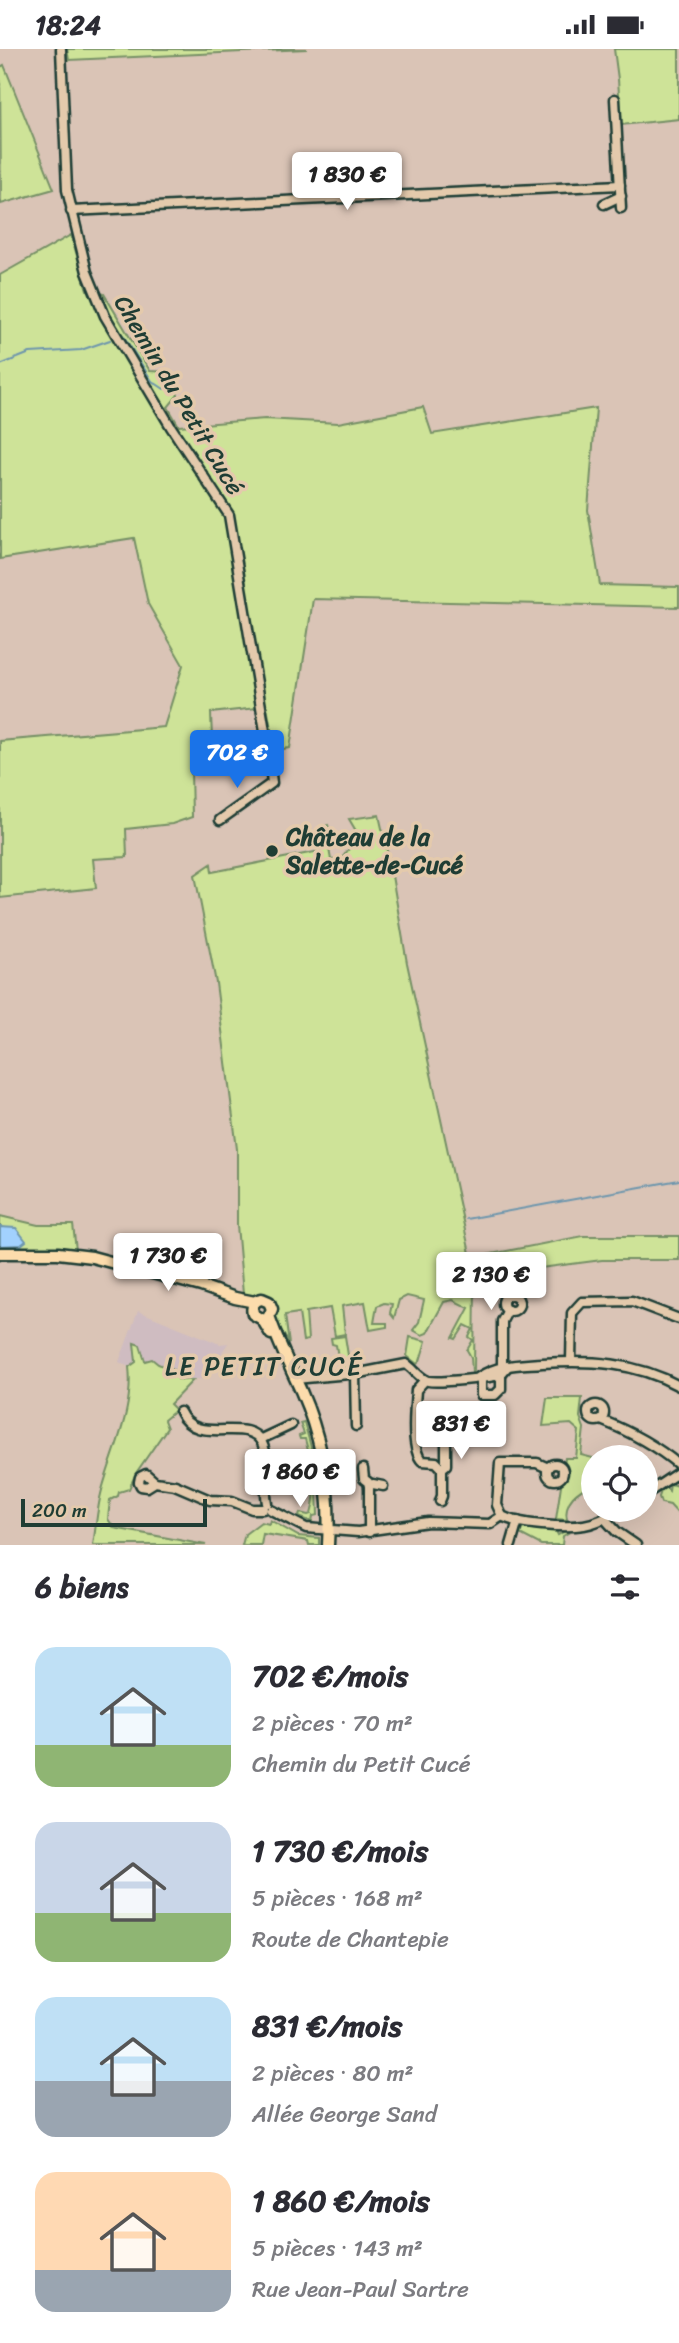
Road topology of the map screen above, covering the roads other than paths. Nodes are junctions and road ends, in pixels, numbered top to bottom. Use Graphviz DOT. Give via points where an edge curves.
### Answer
graph roads {
  1 [pos="61,49"];
  2 [pos="615,99"];
  3 [pos="620,185"];
  4 [pos="621,196"];
  5 [pos="604,204"];
  6 [pos="621,208"];
  7 [pos="71,211"];
  8 [pos="220,820"];
  9 [pos="0,1252"];
  10 [pos="254,1305"];
  11 [pos="508,1310"];
  12 [pos="266,1318"];
  13 [pos="679,1319"];
  14 [pos="572,1361"];
  15 [pos="504,1368"];
  16 [pos="355,1374"];
  17 [pos="295,1379"];
  18 [pos="480,1379"];
  19 [pos="425,1380"];
  20 [pos="679,1386"];
  21 [pos="180,1412"];
  22 [pos="601,1420"];
  23 [pos="291,1425"];
  24 [pos="356,1426"];
  25 [pos="446,1437"];
  26 [pos="261,1439"];
  27 [pos="439,1465"];
  28 [pos="679,1465"];
  29 [pos="548,1468"];
  30 [pos="363,1469"];
  31 [pos="679,1472"];
  32 [pos="155,1482"];
  33 [pos="369,1486"];
  34 [pos="383,1486"];
  35 [pos="658,1486"];
  36 [pos="440,1501"];
  37 [pos="267,1508"];
  38 [pos="502,1516"];
  39 [pos="518,1521"];
  40 [pos="594,1522"];
  41 [pos="608,1522"];
  42 [pos="326,1530"];
  43 [pos="369,1532"];
  44 [pos="326,1545"];
  45 [pos="511,1545"];
  46 [pos="636,1545"];
  1 -- 7 [label="street, Chemin du Petit Cucé"];
  2 -- 3 [label="street"];
  3 -- 4 [label="street"];
  3 -- 7 [label="street"];
  4 -- 5 [label="street"];
  4 -- 6 [label="street"];
  7 -- 8 [label="street, Chemin du Petit Cucé" via="87,272 105,316 229,515 272,783"];
  9 -- 10 [label="main road" via="92,1257"];
  10 -- 12 [label="main road" via="255,1316"];
  10 -- 12 [label="main road" via="262,1299 270,1302 272,1310"];
  11 -- 15 [label="street" via="502,1321"];
  12 -- 17 [label="main road"];
  13 -- 14 [label="street" via="632,1301 582,1302 572,1313"];
  14 -- 15 [label="street"];
  14 -- 20 [label="street" via="637,1368"];
  15 -- 18 [label="street"];
  15 -- 18 [label="street" via="495,1395 481,1395"];
  16 -- 17 [label="street"];
  16 -- 19 [label="street" via="406,1364"];
  16 -- 24 [label="street"];
  17 -- 42 [label="main road" via="326,1474"];
  18 -- 19 [label="street"];
  19 -- 27 [label="street" via="416,1390 417,1456"];
  21 -- 26 [label="street" via="188,1423 200,1428 247,1430"];
  22 -- 28 [label="street" via="635,1434"];
  23 -- 26 [label="street"];
  25 -- 27 [label="street" via="446,1455"];
  26 -- 37 [label="street"];
  27 -- 36 [label="street"];
  29 -- 38 [label="street" via="500,1458 497,1505"];
  30 -- 33 [label="street"];
  31 -- 35 [label="street"];
  32 -- 37 [label="street" via="176,1485 210,1500"];
  33 -- 34 [label="street"];
  33 -- 43 [label="street"];
  37 -- 42 [label="street" via="301,1527"];
  38 -- 39 [label="street"];
  38 -- 43 [label="street" via="490,1524 428,1522"];
  39 -- 40 [label="street"];
  39 -- 45 [label="street"];
  41 -- 46 [label="street"];
  42 -- 43 [label="street"];
  42 -- 44 [label="main road"];
}
